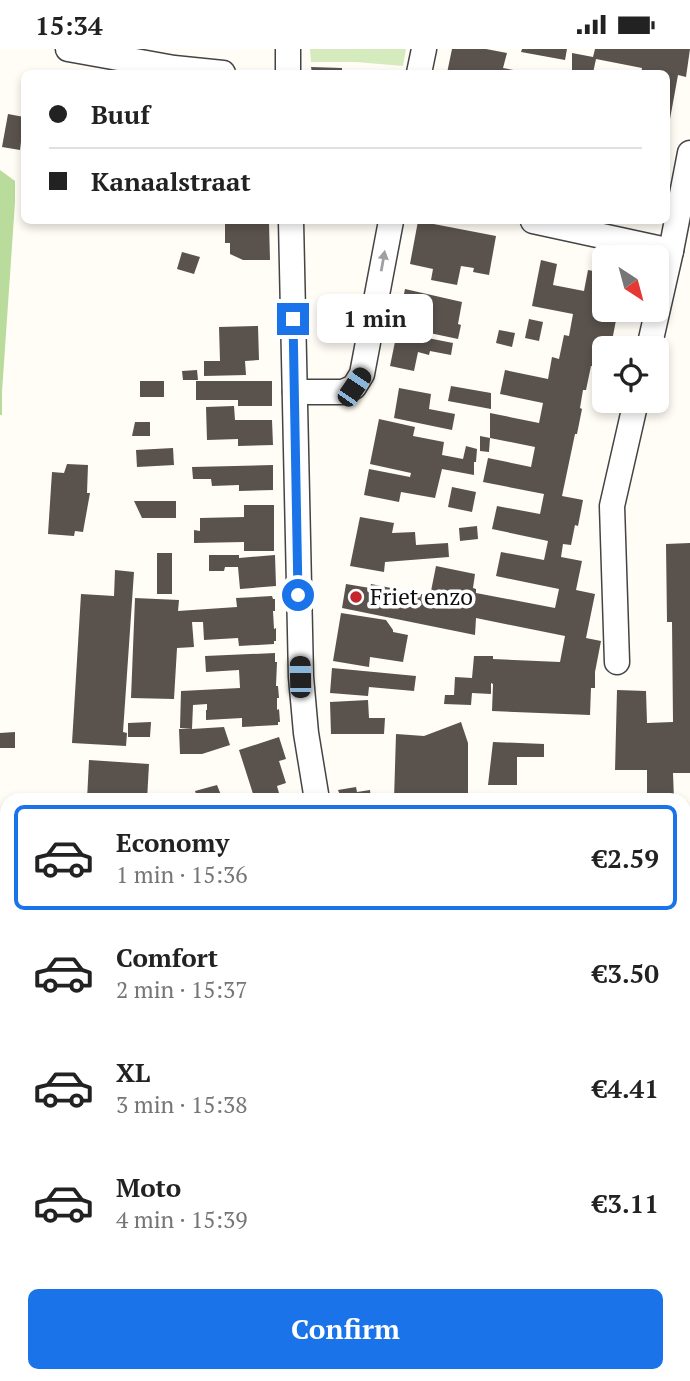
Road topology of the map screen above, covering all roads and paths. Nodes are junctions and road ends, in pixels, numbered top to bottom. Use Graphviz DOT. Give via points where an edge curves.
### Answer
graph roads {
  1 [pos="68,49"];
  2 [pos="288,49"];
  3 [pos="424,49"];
  4 [pos="194,70"];
  5 [pos="288,70"];
  6 [pos="420,70"];
  7 [pos="690,153"];
  8 [pos="291,224"];
  9 [pos="390,224"];
  10 [pos="547,224"];
  11 [pos="671,251"];
  12 [pos="652,336"];
  13 [pos="295,392"];
  14 [pos="633,413"];
  15 [pos="617,662"];
  16 [pos="316,793"];
  1 -- 4 [label="street"];
  2 -- 5 [label="street"];
  3 -- 6 [label="street"];
  7 -- 11 [label="street"];
  8 -- 13 [label="street"];
  13 -- 9 [label="street, one-way" via="343,392 354,387 362,375"];
  10 -- 11 [label="street"];
  11 -- 12 [label="street"];
  13 -- 16 [label="street" via="300,677"];
  14 -- 15 [label="street" via="612,506"];
}
